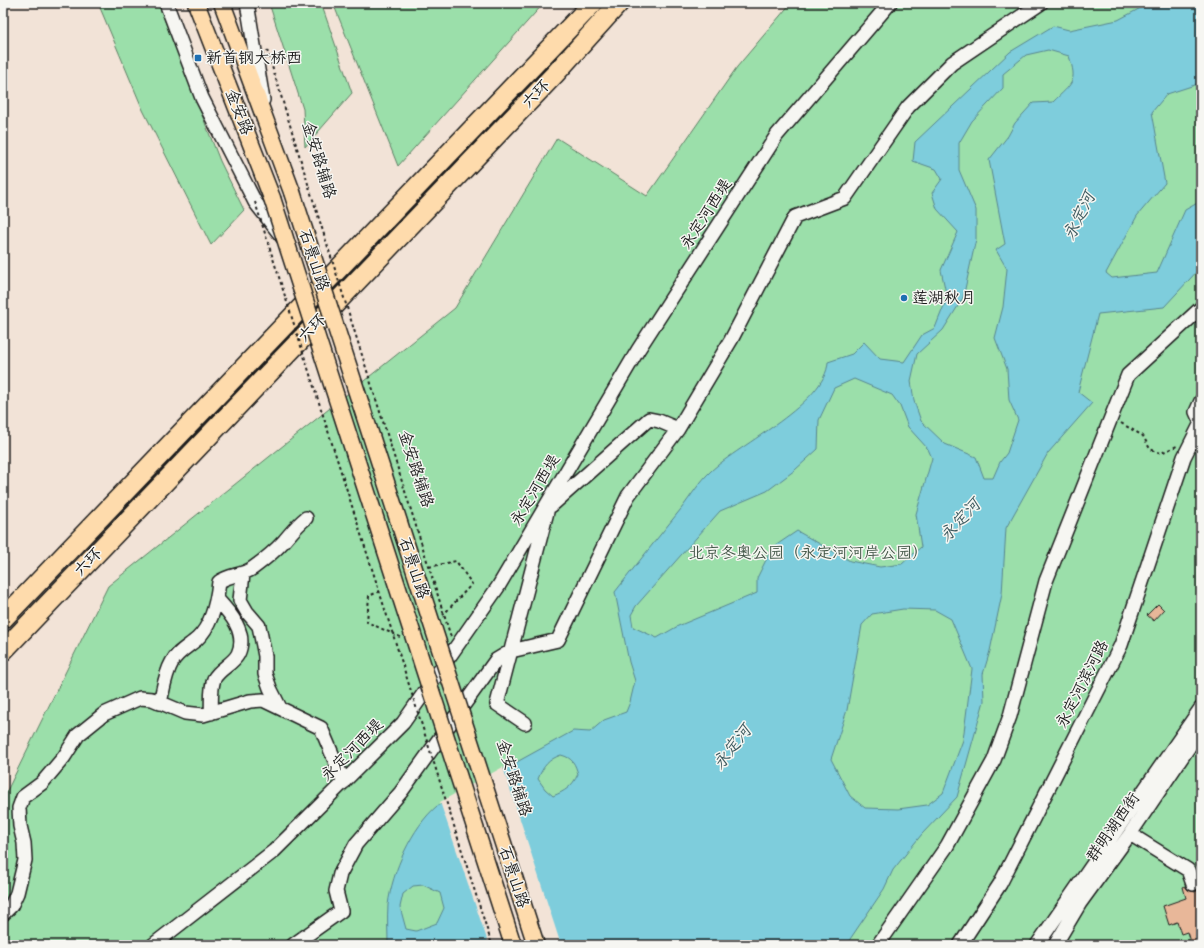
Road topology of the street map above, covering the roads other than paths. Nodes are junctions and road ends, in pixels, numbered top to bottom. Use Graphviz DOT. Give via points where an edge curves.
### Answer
graph roads {
  1 [pos="166,3"];
  2 [pos="196,3"];
  3 [pos="222,3"];
  4 [pos="248,3"];
  5 [pos="594,3"];
  6 [pos="619,3"];
  7 [pos="890,3"];
  8 [pos="1041,3"];
  9 [pos="266,123"];
  10 [pos="292,192"];
  11 [pos="272,198"];
  12 [pos="286,243"];
  13 [pos="1201,308"];
  14 [pos="1201,401"];
  15 [pos="1201,423"];
  16 [pos="678,429"];
  17 [pos="546,508"];
  18 [pos="306,518"];
  19 [pos="244,574"];
  20 [pos="217,599"];
  21 [pos="3,619"];
  22 [pos="3,651"];
  23 [pos="511,651"];
  24 [pos="160,703"];
  25 [pos="280,708"];
  26 [pos="1201,708"];
  27 [pos="212,713"];
  28 [pos="525,723"];
  29 [pos="1201,729"];
  30 [pos="344,782"];
  31 [pos="1130,834"];
  32 [pos="1193,884"];
  33 [pos="3,914"];
  34 [pos="160,943"];
  35 [pos="293,945"];
  36 [pos="513,945"];
  37 [pos="536,945"];
  38 [pos="878,945"];
  39 [pos="960,945"];
  40 [pos="1037,945"];
  41 [pos="1055,945"];
  1 -- 12 [label="street" via="202,98 255,202"];
  2 -- 11 [label="main road, 金安路"];
  3 -- 9 [label="main road, 金安路"];
  4 -- 9 [label="street"];
  5 -- 21 [label="highway, 六环"];
  6 -- 22 [label="highway, 六环" via="550,80"];
  7 -- 17 [label="street, 永定河西堤" via="777,135 638,350"];
  8 -- 16 [label="street" via="952,62 908,107 845,198 795,217 731,340"];
  9 -- 10 [label="main road, 金安路"];
  10 -- 37 [label="main road, 石景山路, bridge"];
  11 -- 12 [label="main road, 石景山路, bridge"];
  12 -- 36 [label="main road, 石景山路, bridge"];
  13 -- 38 [label="street" via="1128,375 1046,582 1010,716 994,760 947,846"];
  14 -- 15 [label="street" via="1196,412"];
  15 -- 39 [label="street, 永定河滨河路" via="1184,457 1121,645 1000,884"];
  16 -- 17 [label="street" via="659,420 648,419"];
  16 -- 23 [label="street" via="628,496 558,640"];
  17 -- 23 [label="street"];
  17 -- 30 [label="street, 永定河西堤" via="498,587 403,724"];
  18 -- 19 [label="street" via="272,553"];
  19 -- 20 [label="street" via="227,577 219,582"];
  19 -- 25 [label="street" via="240,600 259,626 265,674"];
  20 -- 24 [label="street" via="198,638 172,661"];
  20 -- 27 [label="street" via="238,624 240,639 238,654 215,677 211,688"];
  23 -- 28 [label="street" via="497,704"];
  23 -- 35 [label="street" via="496,660 401,792 356,844 340,874 336,891 341,911"];
  24 -- 27 [label="street" via="185,713"];
  24 -- 33 [label="street" via="140,698 104,714 78,735 42,783 23,797 19,808 25,860 17,893 11,906"];
  25 -- 27 [label="street" via="262,700 250,701"];
  25 -- 30 [label="street" via="321,728"];
  26 -- 40 [label="street"];
  29 -- 31 [label="street, 群明湖西街"];
  30 -- 34 [label="street, 永定河西堤" via="274,851"];
  31 -- 32 [label="street" via="1188,870"];
  31 -- 41 [label="street, 群明湖西街" via="1080,903"];
}
